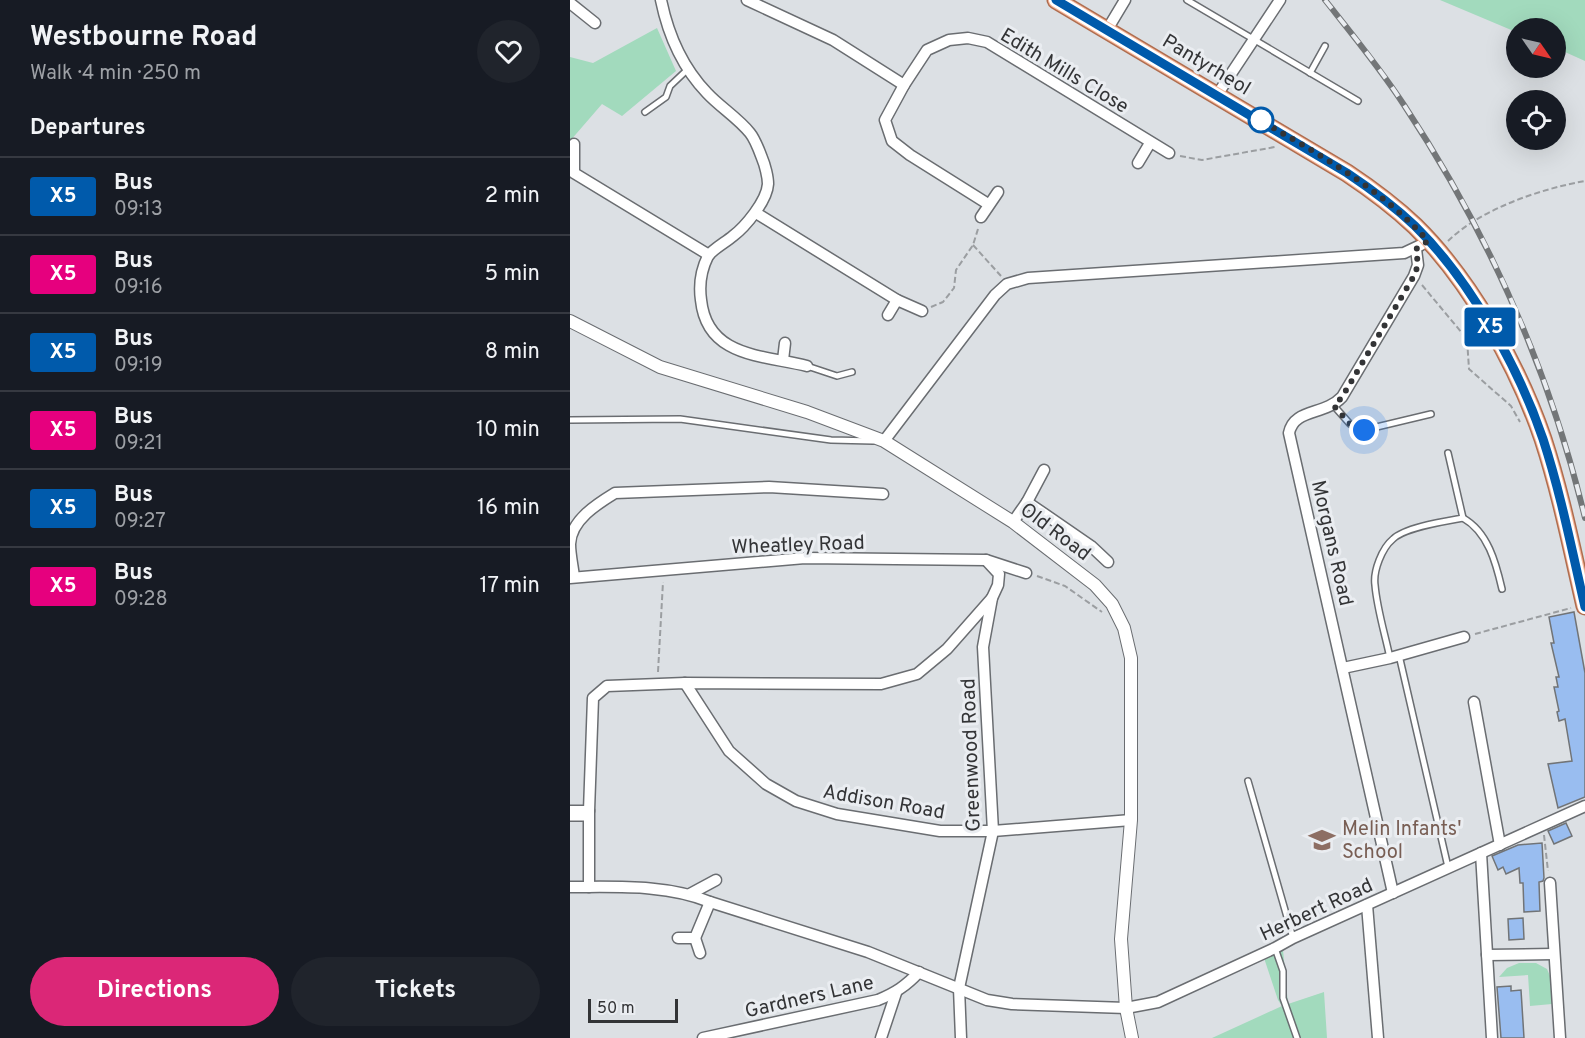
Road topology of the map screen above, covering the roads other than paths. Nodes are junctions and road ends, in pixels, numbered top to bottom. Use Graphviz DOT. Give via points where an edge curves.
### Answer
graph roads {
  1 [pos="662,0"];
  2 [pos="747,0"];
  3 [pos="1056,0"];
  4 [pos="1125,0"];
  5 [pos="1187,0"];
  6 [pos="1280,0"];
  7 [pos="570,3"];
  8 [pos="595,23"];
  9 [pos="1107,30"];
  10 [pos="1253,40"];
  11 [pos="1325,46"];
  12 [pos="687,69"];
  13 [pos="1310,73"];
  14 [pos="904,85"];
  15 [pos="1217,95"];
  16 [pos="1358,101"];
  17 [pos="645,112"];
  18 [pos="1150,143"];
  19 [pos="574,144"];
  20 [pos="1169,153"];
  21 [pos="1138,163"];
  22 [pos="572,174"];
  23 [pos="998,192"];
  24 [pos="988,204"];
  25 [pos="756,213"];
  26 [pos="981,217"];
  27 [pos="1431,250"];
  28 [pos="709,255"];
  29 [pos="897,300"];
  30 [pos="922,311"];
  31 [pos="888,315"];
  32 [pos="570,321"];
  33 [pos="784,343"];
  34 [pos="783,360"];
  35 [pos="807,366"];
  36 [pos="852,372"];
  37 [pos="1334,406"];
  38 [pos="1431,414"];
  39 [pos="570,420"];
  40 [pos="884,441"];
  41 [pos="1448,453"];
  42 [pos="1044,470"];
  43 [pos="883,494"];
  44 [pos="1027,502"];
  45 [pos="1463,518"];
  46 [pos="1013,522"];
  47 [pos="571,550"];
  48 [pos="986,560"];
  49 [pos="1108,562"];
  50 [pos="1026,573"];
  51 [pos="572,578"];
  52 [pos="1502,589"];
  53 [pos="992,598"];
  54 [pos="1585,605"];
  55 [pos="1464,637"];
  56 [pos="1394,656"];
  57 [pos="1343,668"];
  58 [pos="685,683"];
  59 [pos="1474,702"];
  60 [pos="1248,781"];
  61 [pos="1585,806"];
  62 [pos="570,811"];
  63 [pos="589,814"];
  64 [pos="570,818"];
  65 [pos="1131,820"];
  66 [pos="993,831"];
  67 [pos="1500,845"];
  68 [pos="1481,853"];
  69 [pos="1448,868"];
  70 [pos="716,880"];
  71 [pos="1550,883"];
  72 [pos="570,887"];
  73 [pos="589,887"];
  74 [pos="1393,893"];
  75 [pos="690,894"];
  76 [pos="710,902"];
  77 [pos="1367,904"];
  78 [pos="678,938"];
  79 [pos="695,938"];
  80 [pos="1293,938"];
  81 [pos="1275,948"];
  82 [pos="700,953"];
  83 [pos="1553,954"];
  84 [pos="1487,955"];
  85 [pos="919,972"];
  86 [pos="960,988"];
  87 [pos="896,993"];
  88 [pos="1126,1008"];
  89 [pos="880,1036"];
  90 [pos="703,1038"];
  91 [pos="961,1038"];
  92 [pos="1132,1038"];
  93 [pos="1297,1038"];
  94 [pos="1378,1038"];
  95 [pos="1492,1038"];
  96 [pos="1560,1038"];
  1 -- 12 [label="street" via="666,23"];
  2 -- 14 [label="street" via="833,40"];
  3 -- 9 [label="main road, Pantyrheol"];
  4 -- 9 [label="street"];
  5 -- 10 [label="lane"];
  6 -- 10 [label="street"];
  7 -- 8 [label="street"];
  9 -- 15 [label="main road, Pantyrheol"];
  10 -- 13 [label="lane"];
  10 -- 15 [label="street"];
  11 -- 13 [label="lane"];
  12 -- 17 [label="lane" via="670,86 666,97"];
  12 -- 25 [label="street" via="705,92 751,134 763,160 768,186"];
  13 -- 16 [label="lane"];
  14 -- 18 [label="street, Edith Mills Close" via="927,50 949,40 987,42"];
  14 -- 24 [label="street, Edith Mills Close" via="885,120 892,141"];
  15 -- 27 [label="main road, Pantyrheol" via="1378,194 1416,228"];
  18 -- 20 [label="street, Edith Mills Close"];
  18 -- 21 [label="street"];
  19 -- 22 [label="street"];
  22 -- 28 [label="street"];
  23 -- 24 [label="street"];
  24 -- 26 [label="street"];
  25 -- 28 [label="street"];
  25 -- 29 [label="street"];
  27 -- 37 [label="street" via="1418,265"];
  27 -- 40 [label="street" via="1028,278 1007,284"];
  27 -- 54 [label="main road, Pantyrheol" via="1485,319 1516,371 1542,439"];
  28 -- 34 [label="street" via="699,284 701,306 714,336 737,350"];
  29 -- 30 [label="street"];
  29 -- 31 [label="street"];
  32 -- 40 [label="street, Old Road" via="660,367 807,412"];
  33 -- 34 [label="street"];
  34 -- 35 [label="street"];
  35 -- 36 [label="lane" via="837,376"];
  37 -- 38 [label="lane" via="1350,424 1364,430"];
  37 -- 57 [label="street, Morgans Road" via="1296,418 1289,433"];
  39 -- 40 [label="lane" via="680,419 831,440"];
  40 -- 46 [label="street, Old Road"];
  41 -- 45 [label="lane"];
  42 -- 44 [label="street"];
  43 -- 47 [label="street" via="769,487 615,493 597,503 576,525"];
  44 -- 46 [label="street"];
  44 -- 49 [label="street"];
  45 -- 52 [label="lane" via="1473,523 1494,558"];
  45 -- 56 [label="lane" via="1393,538 1382,556 1374,584"];
  46 -- 65 [label="street, Old Road" via="1095,585 1112,604 1124,628 1131,658"];
  47 -- 51 [label="street"];
  48 -- 50 [label="street, Wheatley Road"];
  48 -- 51 [label="street, Wheatley Road" via="805,558"];
  48 -- 53 [label="street, Greenwood Road" via="999,574"];
  53 -- 58 [label="street" via="947,649 917,674 881,684"];
  53 -- 66 [label="street, Greenwood Road" via="983,647"];
  55 -- 56 [label="street"];
  56 -- 57 [label="street"];
  56 -- 69 [label="lane"];
  57 -- 74 [label="street, Morgans Road"];
  58 -- 63 [label="street" via="607,686 593,698"];
  58 -- 66 [label="street, Addison Road" via="729,751 766,784 796,801 837,814 940,831"];
  59 -- 67 [label="street"];
  60 -- 80 [label="lane"];
  61 -- 67 [label="street, Herbert Road"];
  62 -- 63 [label="street"];
  63 -- 64 [label="lane"];
  63 -- 73 [label="street"];
  65 -- 66 [label="street, Addison Road"];
  65 -- 88 [label="street, Old Road" via="1121,939"];
  66 -- 86 [label="street, Greenwood Road"];
  67 -- 68 [label="street, Herbert Road"];
  68 -- 69 [label="street, Herbert Road"];
  68 -- 84 [label="street"];
  69 -- 74 [label="street, Herbert Road"];
  70 -- 75 [label="street"];
  71 -- 83 [label="street"];
  72 -- 73 [label="street"];
  73 -- 75 [label="street"];
  74 -- 77 [label="street, Herbert Road"];
  75 -- 76 [label="street"];
  76 -- 79 [label="street"];
  76 -- 85 [label="street"];
  77 -- 80 [label="street, Herbert Road"];
  77 -- 94 [label="street"];
  78 -- 79 [label="street"];
  79 -- 82 [label="street"];
  80 -- 81 [label="street, Herbert Road"];
  81 -- 88 [label="street, Herbert Road" via="1158,1002"];
  81 -- 93 [label="lane" via="1282,971 1282,998"];
  83 -- 84 [label="street"];
  83 -- 96 [label="street"];
  84 -- 95 [label="street"];
  85 -- 86 [label="street"];
  85 -- 87 [label="street, Gardners Lane"];
  86 -- 88 [label="street" via="987,1000 1012,1004"];
  86 -- 91 [label="street, Greenwood Road"];
  87 -- 89 [label="street"];
  87 -- 90 [label="street, Gardners Lane"];
  88 -- 92 [label="street, Old Road"];
}
